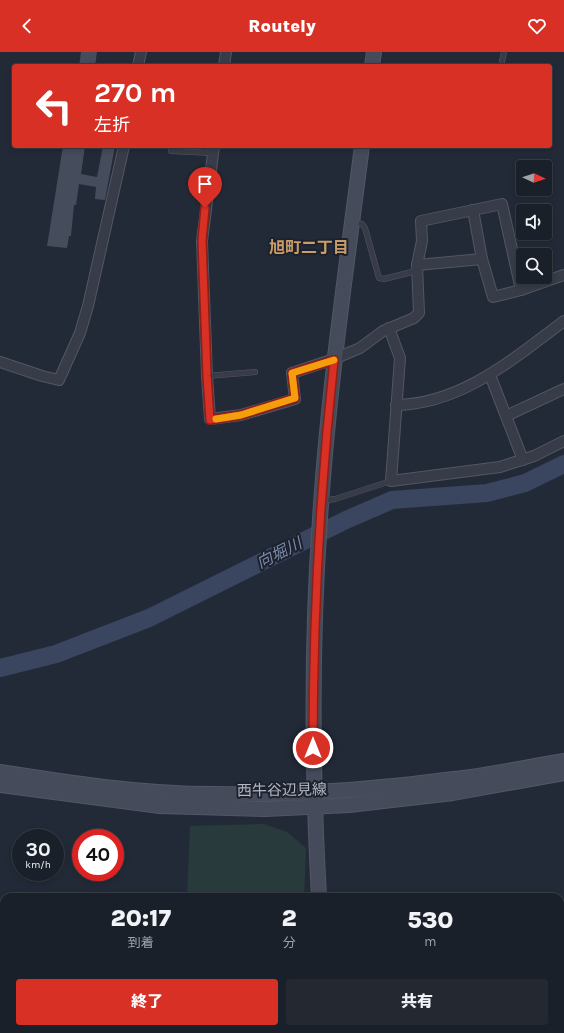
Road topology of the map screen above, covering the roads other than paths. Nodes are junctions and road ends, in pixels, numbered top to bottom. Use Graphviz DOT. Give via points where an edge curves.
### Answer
graph roads {
  1 [pos="141,52"];
  2 [pos="226,52"];
  3 [pos="374,52"];
  4 [pos="504,52"];
  5 [pos="138,64"];
  6 [pos="224,64"];
  7 [pos="372,64"];
  8 [pos="501,64"];
  9 [pos="124,148"];
  10 [pos="362,148"];
  11 [pos="213,149"];
  12 [pos="171,151"];
  13 [pos="473,210"];
  14 [pos="352,221"];
  15 [pos="482,260"];
  16 [pos="417,265"];
  17 [pos="564,276"];
  18 [pos="521,290"];
  19 [pos="564,321"];
  20 [pos="389,328"];
  21 [pos="334,360"];
  22 [pos="0,362"];
  23 [pos="255,372"];
  24 [pos="490,375"];
  25 [pos="207,376"];
  26 [pos="564,389"];
  27 [pos="396,405"];
  28 [pos="506,416"];
  29 [pos="564,441"];
  30 [pos="523,460"];
  31 [pos="391,481"];
  32 [pos="321,501"];
  33 [pos="564,761"];
  34 [pos="0,772"];
  35 [pos="564,773"];
  36 [pos="0,785"];
  37 [pos="314,791"];
  38 [pos="314,807"];
  39 [pos="319,893"];
  1 -- 5 [label="street"];
  2 -- 6 [label="street"];
  3 -- 7 [label="street"];
  4 -- 8 [label="lane"];
  9 -- 22 [label="street" via="88,306 80,333 59,380"];
  10 -- 14 [label="street"];
  11 -- 12 [label="lane"];
  11 -- 25 [label="street" via="202,241"];
  13 -- 15 [label="street"];
  13 -- 16 [label="street" via="421,221 422,242"];
  13 -- 18 [label="street" via="502,204"];
  14 -- 16 [label="lane" via="362,224 365,228 379,278 412,272"];
  14 -- 21 [label="street"];
  15 -- 16 [label="street"];
  15 -- 18 [label="street" via="493,297"];
  16 -- 20 [label="street" via="419,313 414,318"];
  17 -- 18 [label="street"];
  19 -- 24 [label="street"];
  20 -- 21 [label="street" via="360,348"];
  20 -- 27 [label="street" via="400,358"];
  21 -- 25 [label="street" via="292,373 295,398 230,417 210,420"];
  21 -- 32 [label="street"];
  23 -- 25 [label="lane"];
  24 -- 27 [label="street" via="458,392 409,405"];
  24 -- 28 [label="street"];
  26 -- 28 [label="street"];
  27 -- 31 [label="street"];
  28 -- 30 [label="street"];
  29 -- 30 [label="street"];
  30 -- 31 [label="street" via="474,471"];
  31 -- 32 [label="lane" via="335,500"];
  32 -- 37 [label="street" via="313,664"];
  33 -- 37 [label="street, 西牛谷辺見線" via="448,780"];
  34 -- 37 [label="street, 西牛谷辺見線" via="58,782 172,792 212,794"];
  35 -- 38 [label="street, 西牛谷辺見線" via="453,793"];
  36 -- 38 [label="street, 西牛谷辺見線" via="160,806 265,809"];
  37 -- 38 [label="street"];
  38 -- 39 [label="street"];
}
